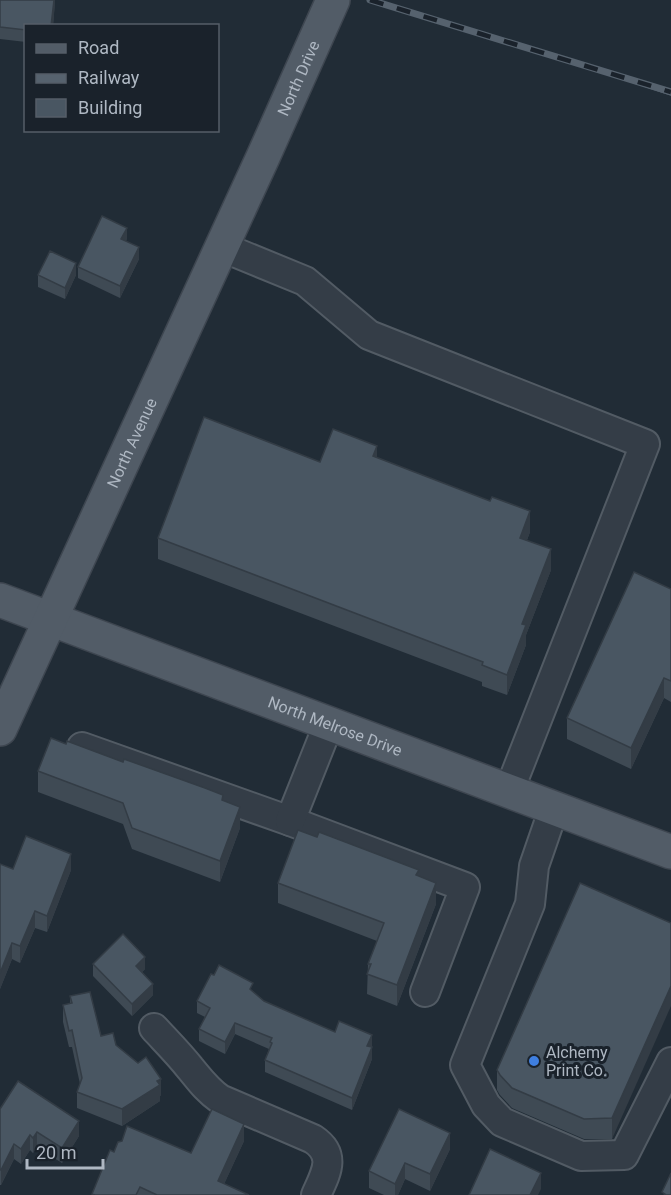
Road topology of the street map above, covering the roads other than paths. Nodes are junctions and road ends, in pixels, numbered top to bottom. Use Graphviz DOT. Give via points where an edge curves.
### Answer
graph roads {
  1 [pos="333,0"];
  2 [pos="263,157"];
  3 [pos="222,247"];
  4 [pos="0,600"];
  5 [pos="50,619"];
  6 [pos="329,723"];
  7 [pos="0,729"];
  8 [pos="78,746"];
  9 [pos="509,791"];
  10 [pos="554,808"];
  11 [pos="290,821"];
  12 [pos="671,852"];
  13 [pos="425,992"];
  14 [pos="154,1028"];
  15 [pos="671,1062"];
  16 [pos="321,1185"];
  1 -- 2 [label="main road, North Drive"];
  2 -- 3 [label="main road, North Avenue"];
  3 -- 5 [label="main road, North Avenue"];
  3 -- 9 [label="lane" via="305,281 369,335 645,444"];
  4 -- 5 [label="main road, North Melrose Drive"];
  5 -- 6 [label="main road, North Melrose Drive"];
  5 -- 7 [label="main road, North Avenue"];
  6 -- 9 [label="main road, North Melrose Drive"];
  6 -- 11 [label="lane"];
  8 -- 11 [label="lane"];
  9 -- 10 [label="main road, North Melrose Drive"];
  10 -- 12 [label="main road, North Melrose Drive"];
  10 -- 15 [label="lane" via="534,866 530,904 465,1065 486,1105 502,1122 581,1156 624,1155"];
  11 -- 13 [label="lane" via="465,886"];
  14 -- 16 [label="lane" via="212,1093 322,1145 328,1165"];
}
